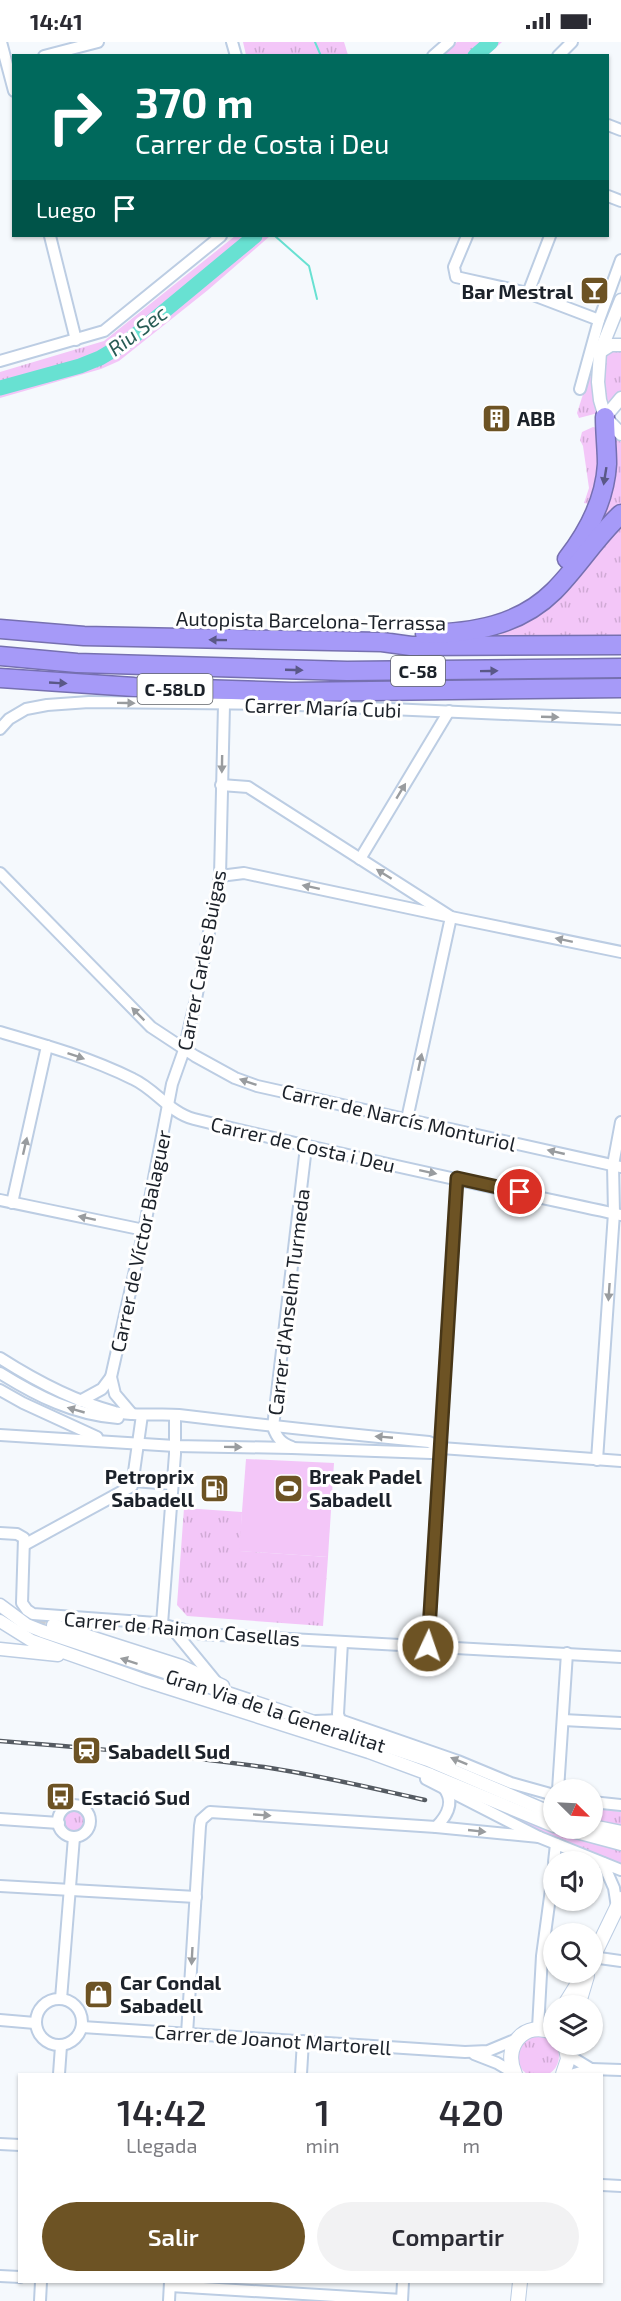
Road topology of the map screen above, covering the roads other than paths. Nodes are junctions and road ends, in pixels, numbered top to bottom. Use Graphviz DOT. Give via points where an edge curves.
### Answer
graph roads {
  1 [pos="1,42"];
  2 [pos="98,42"];
  3 [pos="448,42"];
  4 [pos="573,42"];
  5 [pos="52,54"];
  6 [pos="435,54"];
  7 [pos="560,54"];
  8 [pos="7,65"];
  9 [pos="12,84"];
  10 [pos="50,237"];
  11 [pos="220,237"];
  12 [pos="467,237"];
  13 [pos="550,237"];
  14 [pos="621,260"];
  15 [pos="528,293"];
  16 [pos="621,300"];
  17 [pos="599,320"];
  18 [pos="76,340"];
  19 [pos="621,345"];
  20 [pos="600,352"];
  21 [pos="0,361"];
  22 [pos="580,388"];
  23 [pos="621,398"];
  24 [pos="605,417"];
  25 [pos="621,434"];
  26 [pos="621,514"];
  27 [pos="482,628"];
  28 [pos="0,629"];
  29 [pos="382,642"];
  30 [pos="621,645"];
  31 [pos="0,656"];
  32 [pos="77,663"];
  33 [pos="621,669"];
  34 [pos="0,679"];
  35 [pos="621,688"];
  36 [pos="351,691"];
  37 [pos="224,705"];
  38 [pos="449,711"];
  39 [pos="621,719"];
  40 [pos="0,729"];
  41 [pos="221,785"];
  42 [pos="360,859"];
  43 [pos="0,873"];
  44 [pos="220,876"];
  45 [pos="450,916"];
  46 [pos="621,952"];
  47 [pos="0,1032"];
  48 [pos="47,1046"];
  49 [pos="184,1050"];
  50 [pos="169,1105"];
  51 [pos="407,1119"];
  52 [pos="621,1122"];
  53 [pos="306,1147"];
  54 [pos="617,1166"];
  55 [pos="457,1178"];
  56 [pos="0,1200"];
  57 [pos="12,1203"];
  58 [pos="617,1214"];
  59 [pos="144,1230"];
  60 [pos="0,1358"];
  61 [pos="0,1373"];
  62 [pos="111,1377"];
  63 [pos="0,1390"];
  64 [pos="80,1401"];
  65 [pos="137,1414"];
  66 [pos="175,1415"];
  67 [pos="273,1427"];
  68 [pos="0,1436"];
  69 [pos="108,1441"];
  70 [pos="138,1443"];
  71 [pos="175,1446"];
  72 [pos="292,1448"];
  73 [pos="441,1448"];
  74 [pos="597,1460"];
  75 [pos="621,1461"];
  76 [pos="134,1481"];
  77 [pos="171,1484"];
  78 [pos="0,1533"];
  79 [pos="24,1545"];
  80 [pos="0,1605"];
  81 [pos="0,1621"];
  82 [pos="53,1625"];
  83 [pos="166,1626"];
  84 [pos="342,1641"];
  85 [pos="428,1646"];
  86 [pos="0,1649"];
  87 [pos="567,1653"];
  88 [pos="621,1657"];
  89 [pos="83,1659"];
  90 [pos="218,1683"];
  91 [pos="265,1706"];
  92 [pos="340,1720"];
  93 [pos="563,1720"];
  94 [pos="312,1721"];
  95 [pos="621,1724"];
  96 [pos="332,1740"];
  97 [pos="559,1779"];
  98 [pos="443,1787"];
  99 [pos="543,1792"];
  100 [pos="603,1803"];
  101 [pos="621,1805"];
  102 [pos="543,1809"];
  103 [pos="0,1819"];
  104 [pos="543,1821"];
  105 [pos="59,1823"];
  106 [pos="436,1827"];
  107 [pos="603,1828"];
  108 [pos="621,1832"];
  109 [pos="74,1837"];
  110 [pos="539,1837"];
  111 [pos="602,1839"];
  112 [pos="556,1844"];
  113 [pos="621,1844"];
  114 [pos="555,1851"];
  115 [pos="573,1851"];
  116 [pos="603,1863"];
  117 [pos="621,1870"];
  118 [pos="0,1886"];
  119 [pos="69,1890"];
  120 [pos="196,1897"];
  121 [pos="618,1908"];
  122 [pos="603,1938"];
  123 [pos="603,1959"];
  124 [pos="621,1961"];
  125 [pos="61,1999"];
  126 [pos="0,2020"];
  127 [pos="35,2023"];
  128 [pos="82,2027"];
  129 [pos="543,2030"];
  130 [pos="187,2034"];
  131 [pos="517,2039"];
  132 [pos="303,2042"];
  133 [pos="61,2046"];
  134 [pos="465,2052"];
  135 [pos="566,2055"];
  136 [pos="573,2055"];
  137 [pos="591,2068"];
  138 [pos="621,2070"];
  139 [pos="58,2073"];
  140 [pos="301,2073"];
  141 [pos="513,2073"];
  142 [pos="515,2073"];
  143 [pos="562,2073"];
  144 [pos="577,2073"];
  145 [pos="0,2144"];
  146 [pos="18,2145"];
  147 [pos="603,2185"];
  148 [pos="621,2186"];
  149 [pos="0,2276"];
  150 [pos="18,2277"];
  151 [pos="41,2283"];
  152 [pos="403,2283"];
  153 [pos="520,2283"];
  154 [pos="170,2284"];
  155 [pos="287,2287"];
  156 [pos="402,2300"];
  157 [pos="39,2301"];
  158 [pos="169,2301"];
  159 [pos="518,2301"];
  1 -- 8 [label="street"];
  2 -- 5 [label="street"];
  3 -- 6 [label="street"];
  4 -- 7 [label="street"];
  8 -- 9 [label="street"];
  10 -- 18 [label="street"];
  11 -- 18 [label="street" via="112,326"];
  12 -- 15 [label="street" via="454,273 460,279"];
  13 -- 15 [label="street"];
  14 -- 17 [label="street"];
  15 -- 17 [label="street"];
  16 -- 20 [label="street"];
  17 -- 22 [label="street"];
  18 -- 21 [label="street"];
  19 -- 20 [label="street" via="611,345"];
  20 -- 24 [label="street" via="598,382"];
  23 -- 24 [label="street"];
  24 -- 25 [label="street"];
  24 -- 27 [label="highway, one-way" via="605,478 585,533 558,572 535,595"];
  26 -- 27 [label="highway" via="554,592 516,618"];
  27 -- 29 [label="highway"];
  29 -- 28 [label="highway, Autopista Barcelona-Terrassa / C-58, one-way" via="84,636"];
  29 -- 30 [label="highway, Autopista Barcelona-Terrassa / C-58" via="411,646"];
  31 -- 32 [label="highway, C-58"];
  32 -- 33 [label="highway, C-58, one-way" via="346,671"];
  32 -- 36 [label="highway"];
  34 -- 36 [label="highway, C-58LD, one-way" via="208,690"];
  35 -- 36 [label="highway, C-58LD"];
  37 -- 38 [label="street, Carrer María Cubi"];
  40 -- 37 [label="street, Carrer María Cubi, one-way" via="26,709 46,705"];
  37 -- 41 [label="street, Carrer Carles Buigas, one-way"];
  38 -- 39 [label="street, Carrer María Cubi, one-way"];
  42 -- 38 [label="street, one-way"];
  41 -- 42 [label="street" via="248,787"];
  41 -- 44 [label="street, Carrer Carles Buigas"];
  45 -- 42 [label="street, one-way"];
  49 -- 43 [label="street, Carrer de Narcís Monturiol, one-way" via="151,1027"];
  45 -- 44 [label="street, one-way" via="244,873"];
  44 -- 49 [label="street, Carrer Carles Buigas"];
  46 -- 45 [label="street, one-way"];
  51 -- 45 [label="street, one-way"];
  47 -- 48 [label="street, Carrer de Costa i Deu"];
  48 -- 50 [label="street, Carrer de Costa i Deu, one-way" via="136,1080"];
  57 -- 48 [label="street, one-way"];
  49 -- 50 [label="street, Carrer Carles Buigas"];
  51 -- 49 [label="street, Carrer de Narcís Monturiol, one-way" via="257,1086"];
  50 -- 53 [label="street, Carrer de Costa i Deu" via="193,1119"];
  50 -- 59 [label="street, Carrer de Víctor Balaguer"];
  54 -- 51 [label="street, Carrer de Narcís Monturiol, one-way"];
  52 -- 54 [label="street"];
  53 -- 55 [label="street, Carrer de Costa i Deu, one-way"];
  53 -- 67 [label="street, Carrer d'Anselm Turmeda"];
  54 -- 58 [label="street"];
  55 -- 58 [label="street, Carrer de Costa i Deu"];
  55 -- 73 [label="street"];
  56 -- 57 [label="street"];
  59 -- 57 [label="street, one-way"];
  58 -- 74 [label="street, one-way"];
  59 -- 62 [label="street, Carrer de Víctor Balaguer"];
  60 -- 64 [label="street"];
  65 -- 61 [label="street, one-way" via="125,1418 73,1411"];
  62 -- 64 [label="street, Carrer de Víctor Balaguer" via="102,1389"];
  62 -- 65 [label="street, Carrer de Víctor Balaguer" via="115,1394"];
  63 -- 69 [label="street"];
  64 -- 65 [label="street" via="114,1412"];
  65 -- 66 [label="street"];
  65 -- 70 [label="street"];
  66 -- 67 [label="street"];
  66 -- 71 [label="street"];
  67 -- 72 [label="street, Carrer d'Anselm Turmeda" via="282,1443"];
  73 -- 67 [label="street, one-way" via="429,1442"];
  68 -- 69 [label="street"];
  69 -- 70 [label="street"];
  70 -- 71 [label="street"];
  70 -- 76 [label="street"];
  71 -- 72 [label="street, one-way"];
  71 -- 77 [label="street"];
  72 -- 73 [label="street" via="431,1453"];
  73 -- 74 [label="street"];
  73 -- 85 [label="street"];
  74 -- 75 [label="street"];
  76 -- 77 [label="street"];
  76 -- 79 [label="street" via="132,1486"];
  77 -- 83 [label="street"];
  78 -- 79 [label="street" via="21,1535"];
  79 -- 83 [label="street, Carrer de Raimon Casellas" via="22,1603 30,1612"];
  91 -- 80 [label="street, Gran Via de la Generalitat, one-way" via="42,1631"];
  81 -- 89 [label="street, Gran Via de la Generalitat" via="32,1641"];
  82 -- 90 [label="street" via="181,1666"];
  83 -- 84 [label="street, Carrer de Raimon Casellas" via="201,1634"];
  83 -- 90 [label="street"];
  84 -- 85 [label="street, Carrer de Raimon Casellas"];
  84 -- 92 [label="street"];
  85 -- 87 [label="street, Carrer de Raimon Casellas"];
  86 -- 89 [label="street"];
  87 -- 88 [label="street, Carrer de Raimon Casellas"];
  87 -- 93 [label="street"];
  89 -- 96 [label="street, Gran Via de la Generalitat"];
  90 -- 91 [label="street"];
  91 -- 94 [label="street, Gran Via de la Generalitat"];
  92 -- 94 [label="street"];
  99 -- 92 [label="street, one-way"];
  93 -- 95 [label="street"];
  93 -- 97 [label="street"];
  94 -- 102 [label="street, Gran Via de la Generalitat" via="428,1760"];
  96 -- 98 [label="street"];
  96 -- 104 [label="street, Gran Via de la Generalitat" via="431,1774"];
  98 -- 106 [label="street" via="450,1804"];
  98 -- 110 [label="street"];
  100 -- 101 [label="street"];
  103 -- 105 [label="street"];
  105 -- 109 [label="street" via="64,1833"];
  105 -- 109 [label="street" via="60,1814 68,1807 86,1810 89,1826 82,1835"];
  106 -- 110 [label="street, one-way"];
  120 -- 106 [label="street, one-way" via="200,1826 205,1816 215,1812"];
  107 -- 108 [label="street"];
  109 -- 119 [label="street"];
  110 -- 112 [label="street"];
  111 -- 113 [label="street"];
  112 -- 114 [label="street"];
  112 -- 115 [label="street"];
  116 -- 117 [label="street"];
  116 -- 121 [label="street"];
  118 -- 119 [label="street"];
  119 -- 120 [label="street"];
  119 -- 125 [label="street"];
  120 -- 130 [label="street, one-way"];
  121 -- 122 [label="main road"];
  123 -- 124 [label="street"];
  125 -- 127 [label="street" via="44,2004"];
  125 -- 128 [label="street" via="74,2004 80,2012"];
  126 -- 127 [label="street"];
  127 -- 133 [label="street" via="43,2040"];
  128 -- 130 [label="street, Carrer de Joanot Martorell"];
  128 -- 133 [label="street" via="74,2040"];
  129 -- 131 [label="main road" via="526,2032"];
  130 -- 132 [label="street, Carrer de Joanot Martorell"];
  131 -- 134 [label="street, Carrer de Joanot Martorell" via="488,2051"];
  131 -- 142 [label="main road" via="511,2055"];
  132 -- 134 [label="street, Carrer de Joanot Martorell"];
  132 -- 140 [label="street"];
  133 -- 139 [label="street"];
  134 -- 141 [label="street, Carrer de Joanot Martorell" via="489,2059"];
  135 -- 143 [label="main road"];
  136 -- 137 [label="street"];
  137 -- 138 [label="street"];
  137 -- 144 [label="street"];
  145 -- 146 [label="street"];
  147 -- 148 [label="street"];
  149 -- 150 [label="street"];
  151 -- 157 [label="street"];
  152 -- 156 [label="street"];
  153 -- 159 [label="main road"];
  154 -- 155 [label="street"];
  154 -- 158 [label="street"];
  155 -- 156 [label="street"];
}
